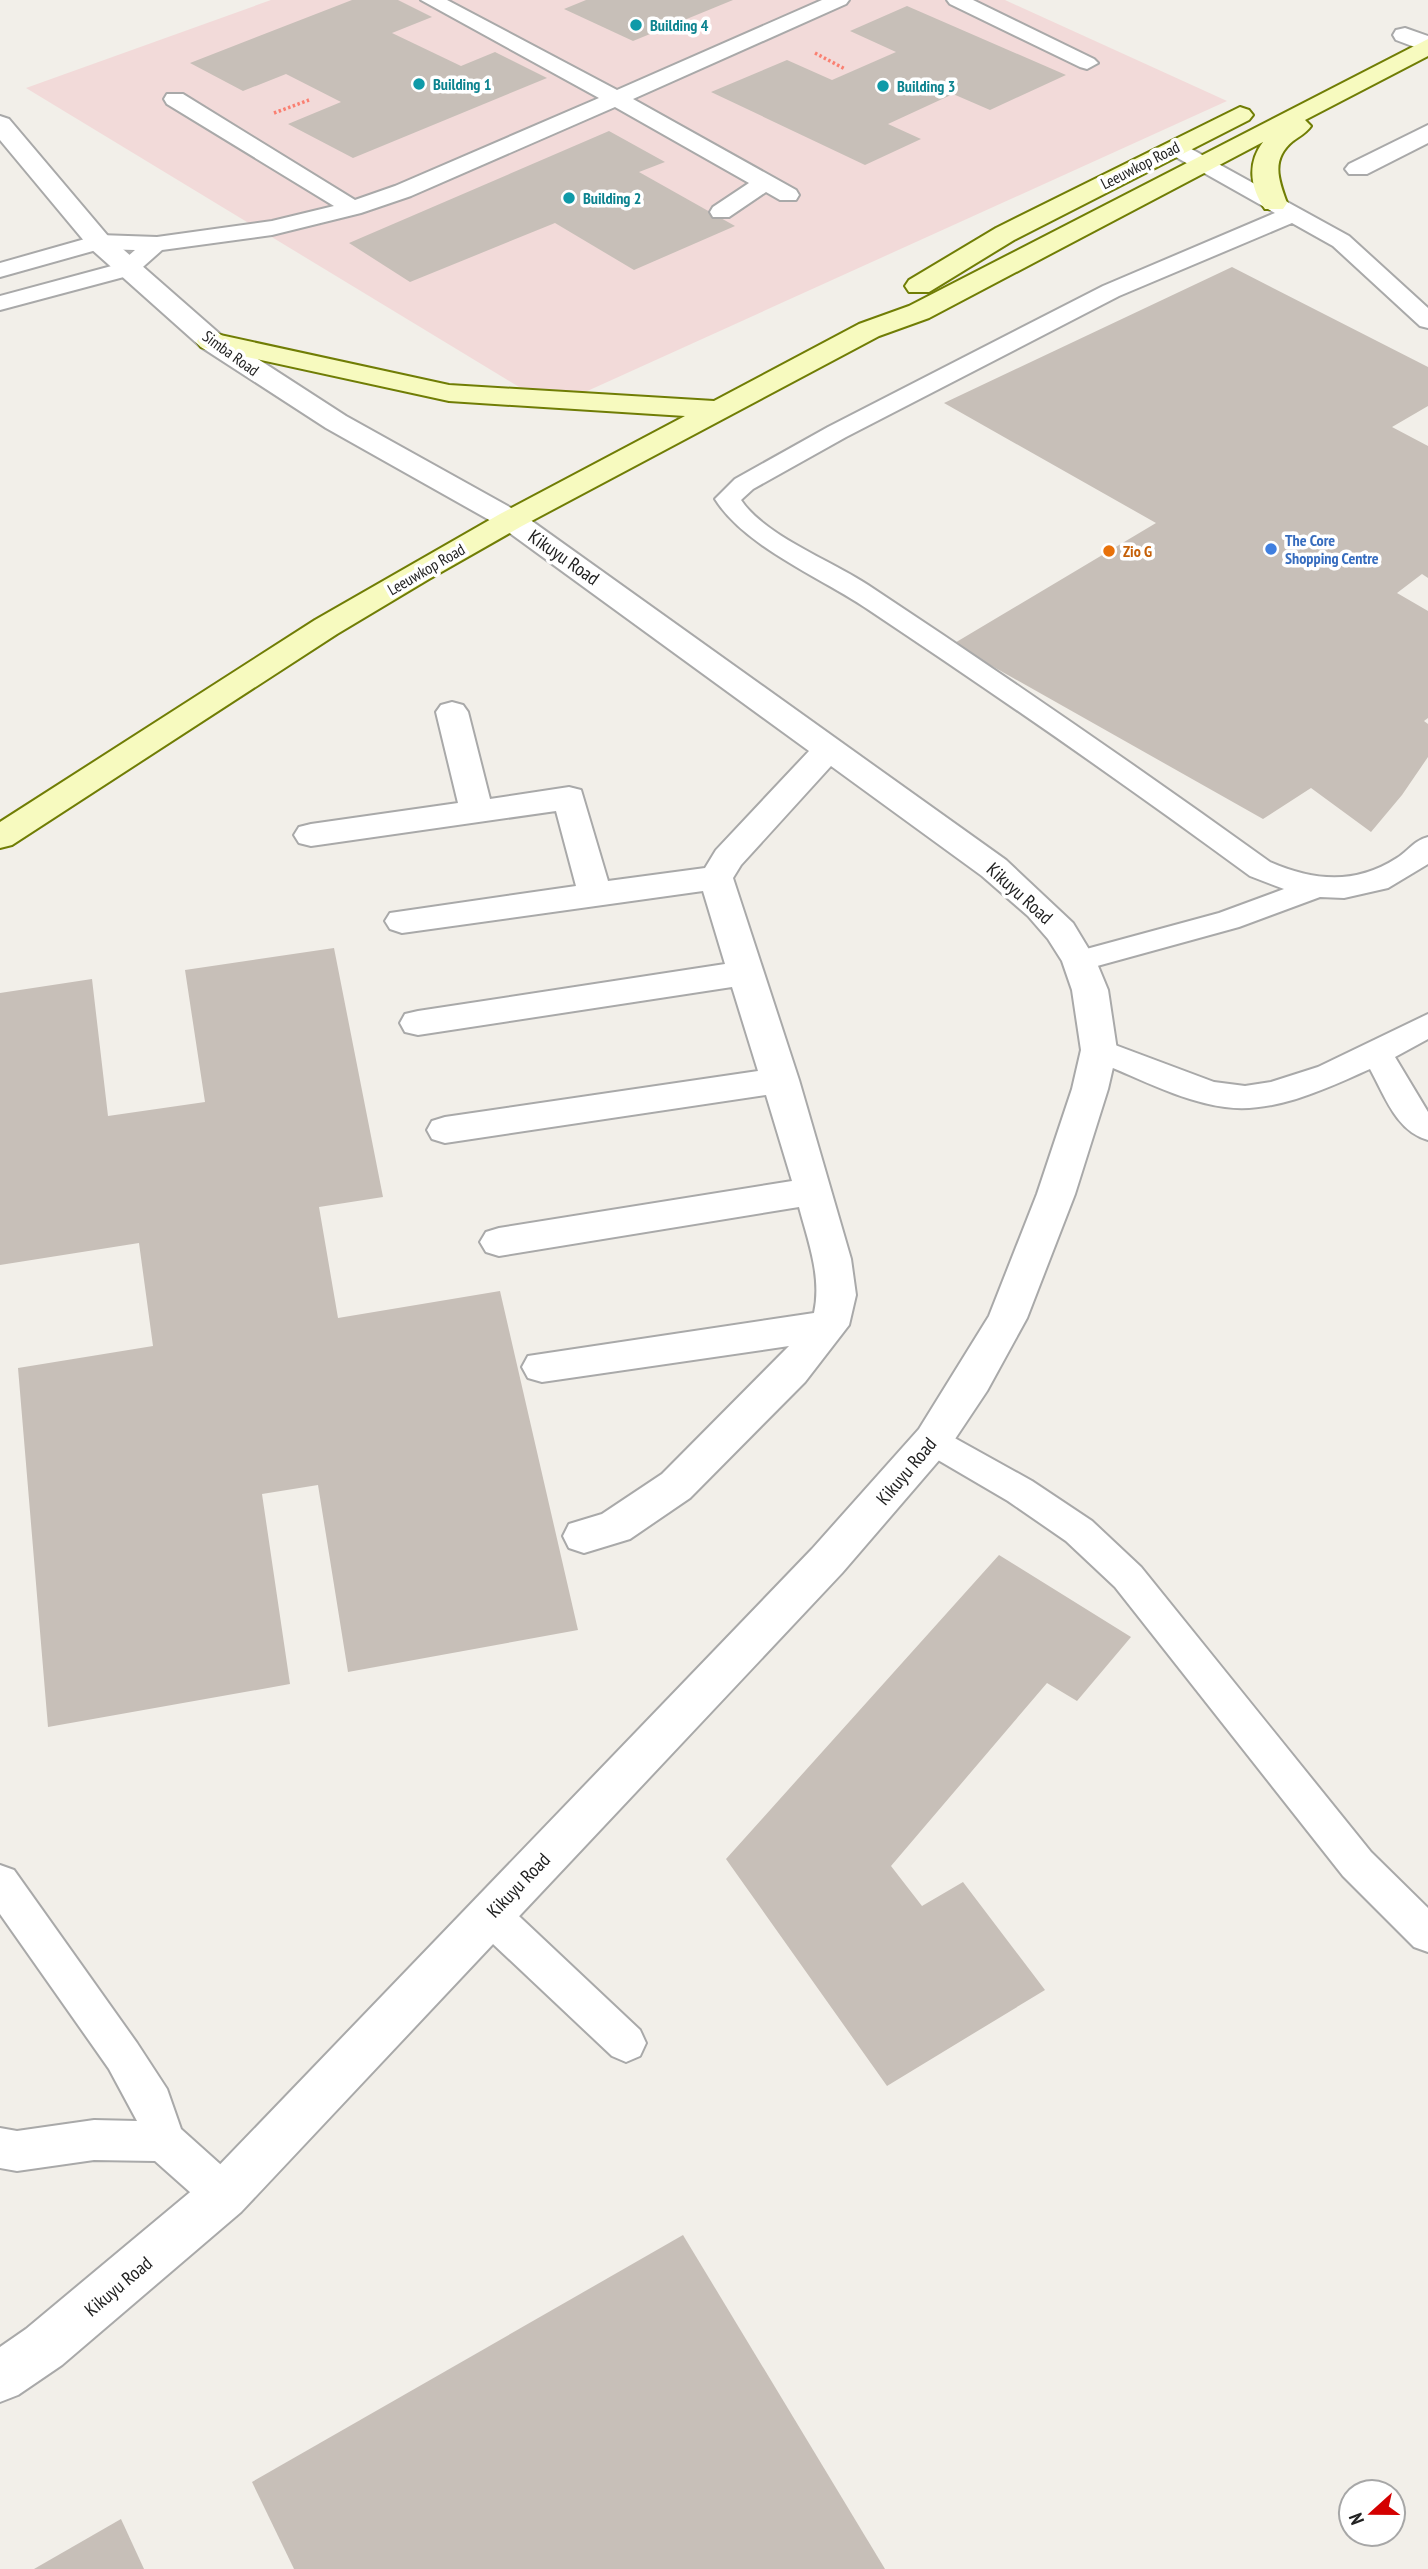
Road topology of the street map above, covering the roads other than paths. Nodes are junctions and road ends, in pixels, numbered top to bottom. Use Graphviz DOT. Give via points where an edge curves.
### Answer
graph roads {
  1 [pos="432,0"];
  2 [pos="839,0"];
  3 [pos="957,0"];
  4 [pos="1422,38"];
  5 [pos="1345,62"];
  6 [pos="1087,63"];
  7 [pos="1368,77"];
  8 [pos="175,99"];
  9 [pos="617,99"];
  10 [pos="1256,106"];
  11 [pos="0,124"];
  12 [pos="1428,133"];
  13 [pos="1175,147"];
  14 [pos="1204,163"];
  15 [pos="1358,169"];
  16 [pos="765,182"];
  17 [pos="788,195"];
  18 [pos="353,208"];
  19 [pos="1284,209"];
  20 [pos="721,212"];
  21 [pos="99,242"];
  22 [pos="157,244"];
  23 [pos="127,269"];
  24 [pos="0,270"];
  25 [pos="0,303"];
  26 [pos="1428,321"];
  27 [pos="869,330"];
  28 [pos="211,341"];
  29 [pos="720,410"];
  30 [pos="511,520"];
  31 [pos="452,712"];
  32 [pos="829,749"];
  33 [pos="477,812"];
  34 [pos="312,835"];
  35 [pos="0,837"];
  36 [pos="1428,846"];
  37 [pos="716,878"];
  38 [pos="1316,888"];
  39 [pos="595,895"];
  40 [pos="402,921"];
  41 [pos="1079,961"];
  42 [pos="743,973"];
  43 [pos="418,1023"];
  44 [pos="1428,1025"];
  45 [pos="1099,1050"];
  46 [pos="1377,1053"];
  47 [pos="781,1080"];
  48 [pos="1428,1129"];
  49 [pos="445,1130"];
  50 [pos="814,1191"];
  51 [pos="499,1242"];
  52 [pos="830,1325"];
  53 [pos="542,1367"];
  54 [pos="933,1440"];
  55 [pos="584,1536"];
  56 [pos="0,1882"];
  57 [pos="490,1915"];
  58 [pos="1428,1934"];
  59 [pos="626,2043"];
  60 [pos="164,2141"];
  61 [pos="2,2152"];
  62 [pos="224,2195"];
  63 [pos="0,2377"];
  1 -- 9 [label="lane" via="529,58"];
  2 -- 9 [label="lane"];
  3 -- 6 [label="lane"];
  4 -- 5 [label="street, Leeuwkop Road"];
  4 -- 7 [label="street, Leeuwkop Road"];
  7 -- 14 [label="street, Leeuwkop Road"];
  7 -- 19 [label="street" via="1277,139 1266,152 1264,174"];
  8 -- 18 [label="lane"];
  9 -- 16 [label="lane"];
  9 -- 18 [label="lane"];
  10 -- 13 [label="street, Leeuwkop Road"];
  11 -- 21 [label="street, Simba Road"];
  12 -- 15 [label="street"];
  13 -- 14 [label="lane"];
  13 -- 27 [label="street, Leeuwkop Road" via="964,258 888,305"];
  14 -- 19 [label="lane"];
  14 -- 27 [label="street, Leeuwkop Road" via="919,312"];
  16 -- 17 [label="lane"];
  16 -- 20 [label="lane"];
  18 -- 22 [label="lane" via="272,228"];
  19 -- 26 [label="lane" via="1341,241"];
  19 -- 38 [label="lane" via="1111,291 837,432 734,490 728,499 743,520 833,574 1048,718 1260,869"];
  21 -- 22 [label="lane"];
  21 -- 23 [label="street, Simba Road"];
  21 -- 24 [label="lane"];
  22 -- 23 [label="lane"];
  23 -- 25 [label="lane"];
  23 -- 28 [label="street, Simba Road"];
  27 -- 29 [label="street, Leeuwkop Road"];
  28 -- 29 [label="street" via="449,393"];
  28 -- 30 [label="street, Simba Road" via="336,422"];
  29 -- 30 [label="street, Leeuwkop Road"];
  30 -- 32 [label="street, Kikuyu Road"];
  30 -- 35 [label="street, Leeuwkop Road" via="326,627"];
  31 -- 33 [label="street"];
  32 -- 37 [label="street" via="728,858"];
  32 -- 41 [label="street, Kikuyu Road" via="994,868 1047,916"];
  33 -- 34 [label="street"];
  33 -- 39 [label="street" via="569,798"];
  36 -- 38 [label="lane" via="1382,880 1346,890"];
  37 -- 39 [label="street"];
  37 -- 42 [label="street"];
  38 -- 41 [label="lane" via="1229,920"];
  39 -- 40 [label="street"];
  41 -- 45 [label="street, Kikuyu Road" via="1090,990"];
  42 -- 43 [label="street"];
  42 -- 47 [label="street"];
  44 -- 46 [label="lane"];
  45 -- 46 [label="lane" via="1226,1096 1252,1096 1288,1087"];
  45 -- 54 [label="street, Kikuyu Road" via="1056,1194 1008,1318"];
  46 -- 48 [label="lane" via="1412,1116"];
  47 -- 49 [label="street"];
  47 -- 50 [label="street"];
  50 -- 51 [label="street"];
  50 -- 52 [label="street" via="837,1295"];
  52 -- 53 [label="street"];
  52 -- 55 [label="street" via="791,1371 676,1486 615,1527"];
  54 -- 57 [label="street, Kikuyu Road" via="827,1561"];
  54 -- 58 [label="lane" via="1079,1531 1128,1577 1357,1864"];
  56 -- 60 [label="lane" via="123,2056 152,2103"];
  57 -- 59 [label="lane"];
  57 -- 62 [label="street, Kikuyu Road"];
  60 -- 61 [label="lane" via="94,2140"];
  60 -- 62 [label="lane"];
  62 -- 63 [label="street, Kikuyu Road" via="54,2339"];
}
